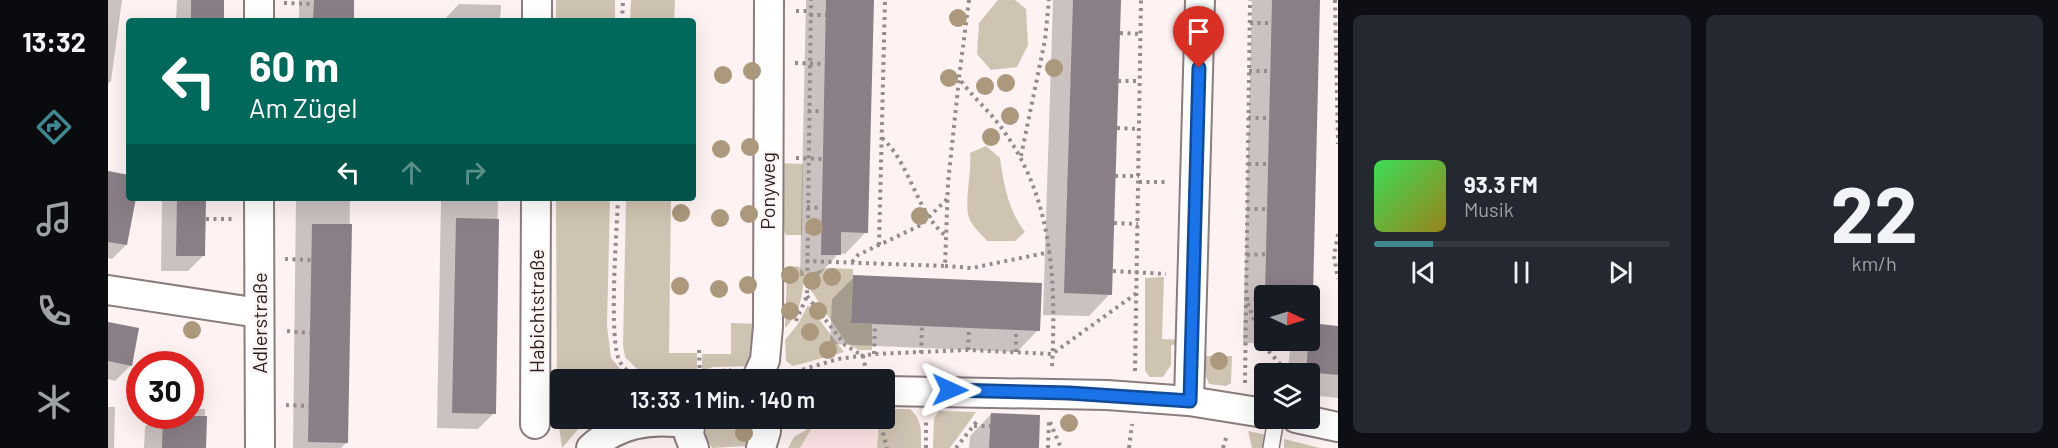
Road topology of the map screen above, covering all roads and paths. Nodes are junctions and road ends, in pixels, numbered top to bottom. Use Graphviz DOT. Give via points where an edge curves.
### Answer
graph roads {
  1 [pos="259,0"];
  2 [pos="537,0"];
  3 [pos="623,0"];
  4 [pos="769,0"];
  5 [pos="811,0"];
  6 [pos="885,0"];
  7 [pos="969,0"];
  8 [pos="1049,0"];
  9 [pos="1141,0"];
  10 [pos="1200,0"];
  11 [pos="1250,0"];
  12 [pos="1335,0"];
  13 [pos="810,15"];
  14 [pos="826,15"];
  15 [pos="259,18"];
  16 [pos="537,18"];
  17 [pos="622,18"];
  18 [pos="1250,23"];
  19 [pos="1272,23"];
  20 [pos="1120,33"];
  21 [pos="1141,34"];
  22 [pos="1249,71"];
  23 [pos="1270,71"];
  24 [pos="959,78"];
  25 [pos="1118,81"];
  26 [pos="1140,81"];
  27 [pos="808,111"];
  28 [pos="823,111"];
  29 [pos="1248,118"];
  30 [pos="1269,118"];
  31 [pos="1338,120"];
  32 [pos="1117,128"];
  33 [pos="1139,129"];
  34 [pos="882,137"];
  35 [pos="1338,144"];
  36 [pos="1020,157"];
  37 [pos="1248,164"];
  38 [pos="1268,164"];
  39 [pos="1116,176"];
  40 [pos="1139,176"];
  41 [pos="948,199"];
  42 [pos="259,201"];
  43 [pos="536,201"];
  44 [pos="618,201"];
  45 [pos="807,207"];
  46 [pos="821,208"];
  47 [pos="1247,208"];
  48 [pos="1267,209"];
  49 [pos="931,217"];
  50 [pos="1114,224"];
  51 [pos="1138,224"];
  52 [pos="1338,234"];
  53 [pos="946,236"];
  54 [pos="879,245"];
  55 [pos="1050,252"];
  56 [pos="1266,254"];
  57 [pos="1246,255"];
  58 [pos="806,261"];
  59 [pos="852,263"];
  60 [pos="945,266"];
  61 [pos="1113,271"];
  62 [pos="1137,271"];
  63 [pos="1338,279"];
  64 [pos="108,290"];
  65 [pos="1137,292"];
  66 [pos="1246,299"];
  67 [pos="1254,299"];
  68 [pos="260,313"];
  69 [pos="875,324"];
  70 [pos="922,326"];
  71 [pos="969,328"];
  72 [pos="1016,330"];
  73 [pos="699,350"];
  74 [pos="968,350"];
  75 [pos="1016,352"];
  76 [pos="921,353"];
  77 [pos="874,354"];
  78 [pos="1052,354"];
  79 [pos="863,356"];
  80 [pos="1279,363"];
  81 [pos="627,369"];
  82 [pos="700,369"];
  83 [pos="766,369"];
  84 [pos="801,369"];
  85 [pos="866,369"];
  86 [pos="895,391"];
  87 [pos="1050,392"];
  88 [pos="1134,397"];
  89 [pos="1190,401"];
  90 [pos="1253,411"];
  91 [pos="1320,423"];
  92 [pos="535,424"];
  93 [pos="974,426"];
  94 [pos="990,426"];
  95 [pos="1338,427"];
  96 [pos="766,429"];
  97 [pos="882,429"];
  98 [pos="1274,429"];
  99 [pos="691,430"];
  100 [pos="260,448"];
  101 [pos="591,448"];
  102 [pos="761,448"];
  103 [pos="887,448"];
  104 [pos="1048,448"];
  105 [pos="1061,448"];
  106 [pos="1271,448"];
  1 -- 15 [label="street"];
  2 -- 16 [label="street"];
  3 -- 17 [label="path"];
  4 -- 83 [label="street, Ponyweg"];
  5 -- 13 [label="path"];
  6 -- 34 [label="path"];
  7 -- 24 [label="path"];
  8 -- 36 [label="path" via="1045,40"];
  9 -- 21 [label="path"];
  10 -- 89 [label="street"];
  11 -- 18 [label="path"];
  12 -- 31 [label="path"];
  13 -- 14 [label="path"];
  13 -- 27 [label="path"];
  18 -- 19 [label="path"];
  18 -- 22 [label="path"];
  20 -- 21 [label="path"];
  21 -- 26 [label="path"];
  22 -- 23 [label="path"];
  22 -- 29 [label="path"];
  24 -- 36 [label="path"];
  24 -- 41 [label="path"];
  25 -- 26 [label="path"];
  26 -- 33 [label="path"];
  27 -- 28 [label="path"];
  27 -- 45 [label="path"];
  29 -- 30 [label="path"];
  29 -- 37 [label="path"];
  31 -- 35 [label="path"];
  32 -- 33 [label="path"];
  33 -- 40 [label="path"];
  34 -- 49 [label="path" via="892,146"];
  34 -- 54 [label="path"];
  36 -- 55 [label="path" via="1043,209"];
  37 -- 38 [label="path"];
  37 -- 47 [label="path"];
  39 -- 40 [label="path"];
  40 -- 51 [label="path"];
  41 -- 49 [label="path"];
  41 -- 53 [label="path"];
  42 -- 68 [label="street, Adlerstraße"];
  43 -- 92 [label="street, Habichtstraße"];
  44 -- 81 [label="path" via="614,326 616,351"];
  45 -- 46 [label="path"];
  45 -- 58 [label="path"];
  47 -- 48 [label="path"];
  47 -- 57 [label="path"];
  49 -- 53 [label="path"];
  49 -- 54 [label="path"];
  50 -- 51 [label="path"];
  51 -- 62 [label="path"];
  52 -- 63 [label="path" via="1334,256"];
  53 -- 60 [label="path"];
  54 -- 59 [label="path" via="858,255"];
  55 -- 60 [label="path" via="972,268"];
  55 -- 78 [label="path"];
  56 -- 57 [label="path"];
  57 -- 66 [label="path"];
  58 -- 59 [label="path"];
  58 -- 79 [label="path" via="807,296 844,345"];
  59 -- 60 [label="path"];
  61 -- 62 [label="path"];
  62 -- 65 [label="path"];
  64 -- 68 [label="street"];
  65 -- 78 [label="path"];
  65 -- 88 [label="path"];
  66 -- 67 [label="path"];
  66 -- 80 [label="path" via="1264,347"];
  66 -- 90 [label="path" via="1245,394"];
  68 -- 100 [label="street, Adlerstraße"];
  69 -- 77 [label="path"];
  70 -- 76 [label="path"];
  71 -- 74 [label="path"];
  72 -- 75 [label="path"];
  73 -- 82 [label="path"];
  74 -- 75 [label="path"];
  74 -- 76 [label="path"];
  75 -- 78 [label="path"];
  76 -- 77 [label="path"];
  77 -- 79 [label="path"];
  78 -- 87 [label="path"];
  79 -- 84 [label="path"];
  79 -- 85 [label="path"];
  86 -- 87 [label="street"];
  87 -- 88 [label="street"];
  88 -- 89 [label="street"];
  89 -- 90 [label="street"];
  91 -- 95 [label="street"];
  93 -- 94 [label="path"];
  96 -- 102 [label="street"];
  97 -- 103 [label="path"];
  98 -- 106 [label="lane"];
  99 -- 101 [label="street" via="668,422 632,426 614,431"];
  104 -- 105 [label="path" via="1049,418"];
}
